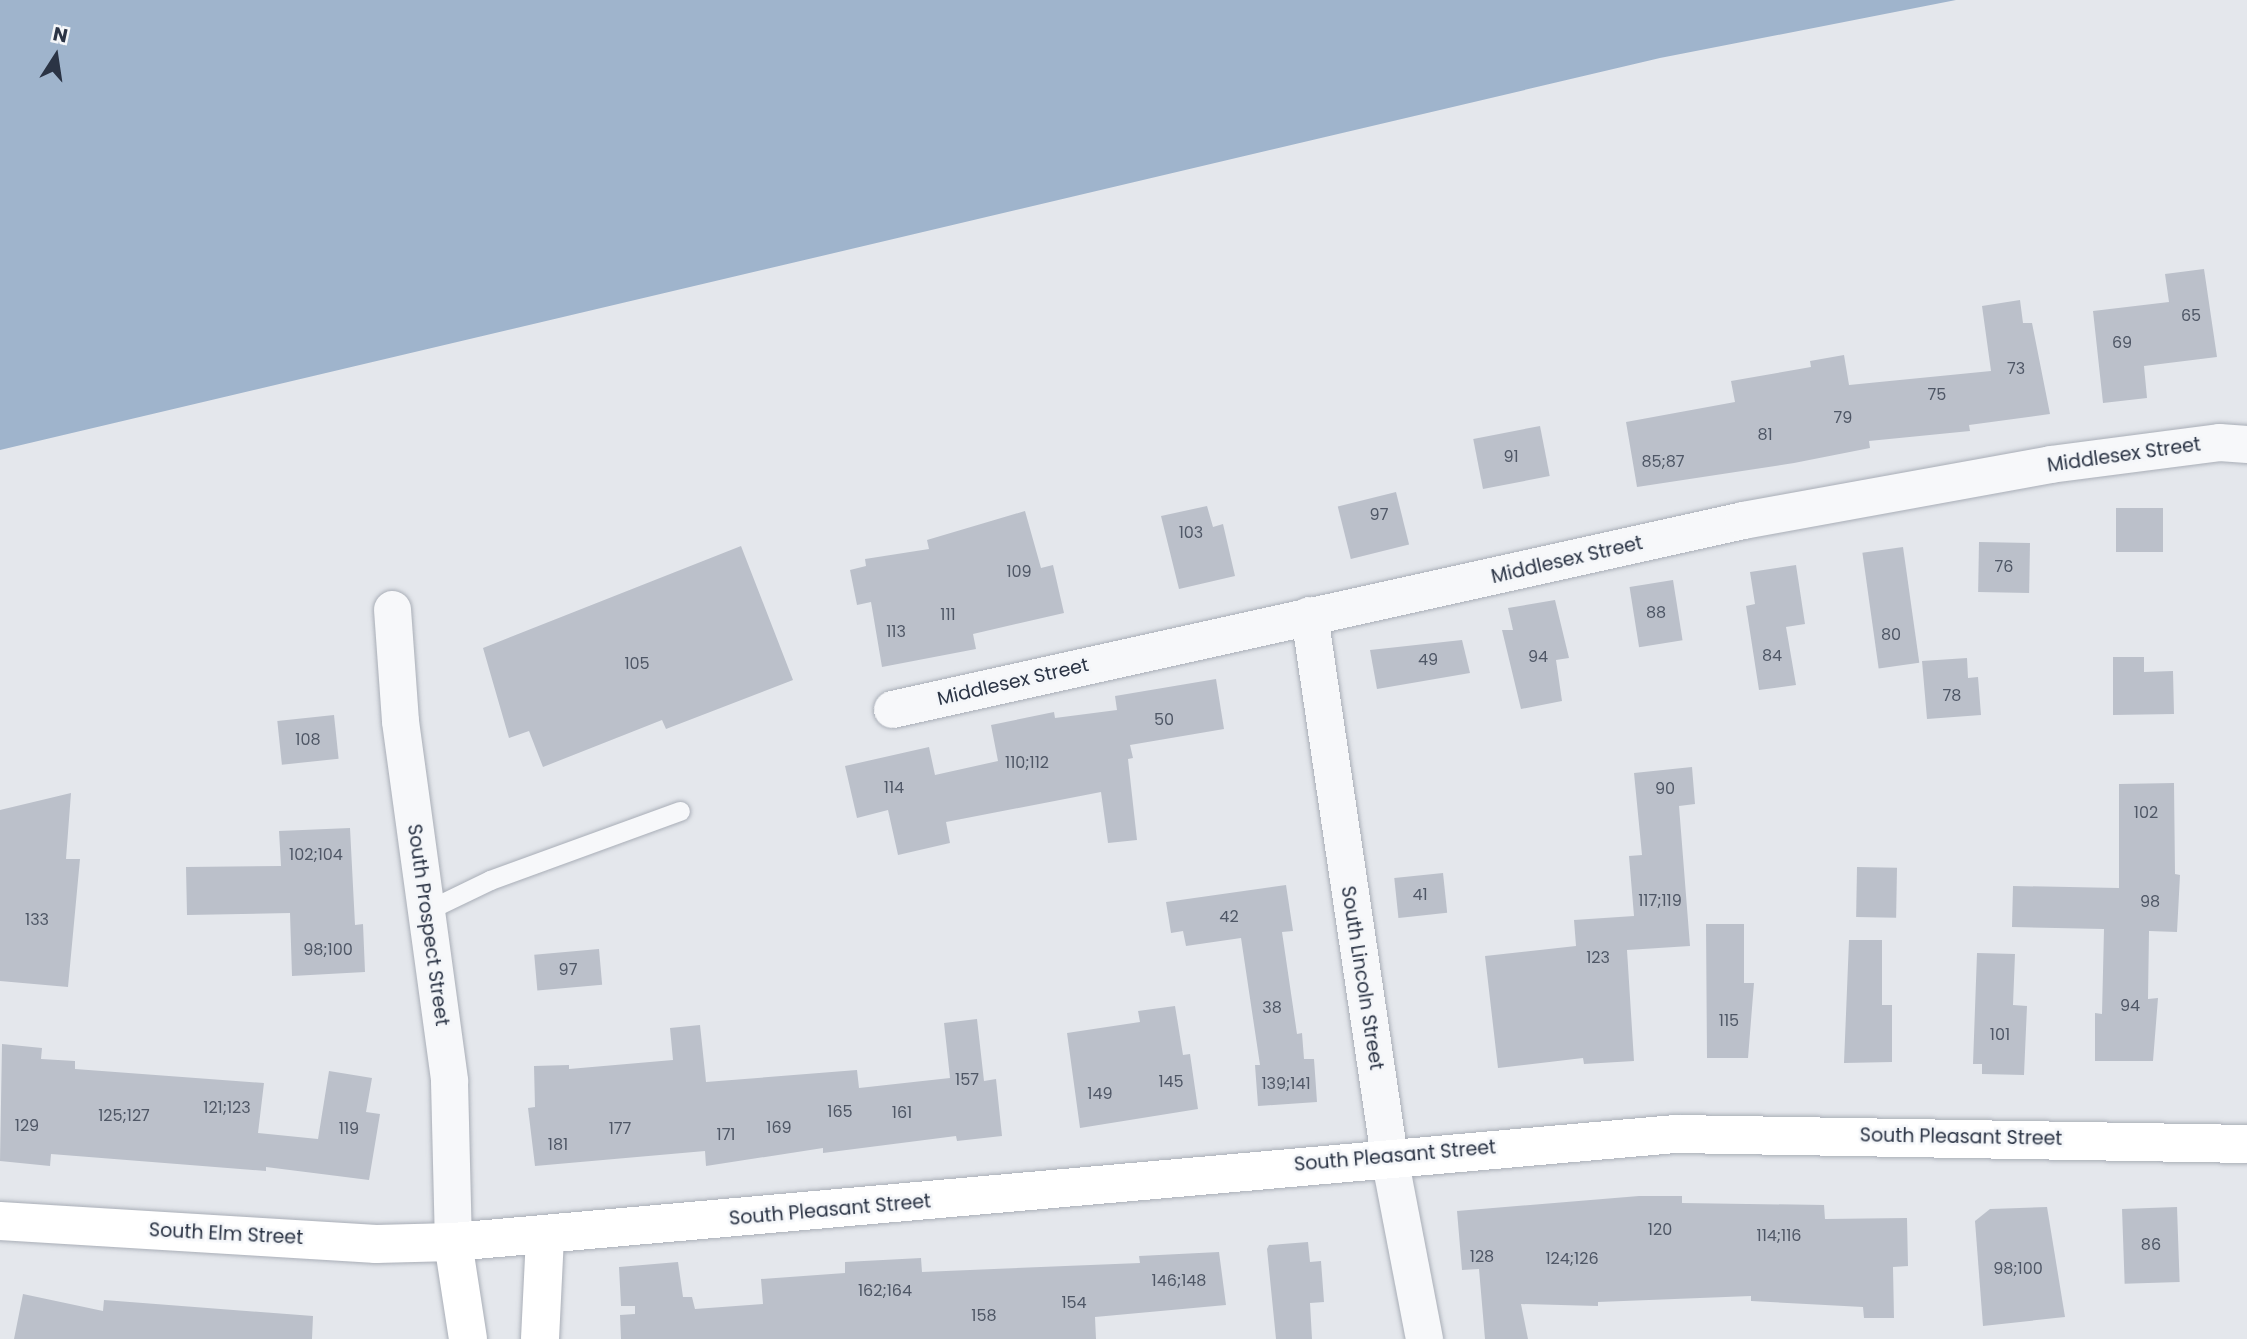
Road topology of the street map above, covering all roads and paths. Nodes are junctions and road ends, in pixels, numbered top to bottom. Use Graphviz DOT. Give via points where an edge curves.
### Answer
graph roads {
  1 [pos="2247,444"];
  2 [pos="392,609"];
  3 [pos="1309,615"];
  4 [pos="892,709"];
  5 [pos="680,811"];
  6 [pos="426,911"];
  7 [pos="2247,1144"];
  8 [pos="1390,1157"];
  9 [pos="0,1221"];
  10 [pos="545,1235"];
  11 [pos="453,1242"];
  12 [pos="468,1339"];
  13 [pos="540,1339"];
  14 [pos="1424,1339"];
  1 -- 3 [label="street, Middlesex Street" via="2208,443 2050,464 1796,510"];
  2 -- 6 [label="street, South Prospect Street" via="400,721"];
  3 -- 4 [label="street, Middlesex Street"];
  3 -- 8 [label="street, South Lincoln Street"];
  5 -- 6 [label="lane" via="490,880"];
  6 -- 11 [label="street, South Prospect Street" via="449,1081"];
  7 -- 8 [label="street, South Pleasant Street" via="1676,1134"];
  8 -- 10 [label="street, South Pleasant Street"];
  8 -- 14 [label="street, South Lincoln Street"];
  9 -- 11 [label="street, South Elm Street" via="376,1244"];
  10 -- 11 [label="street, South Elm Street"];
  10 -- 13 [label="street"];
  11 -- 12 [label="street"];
}
